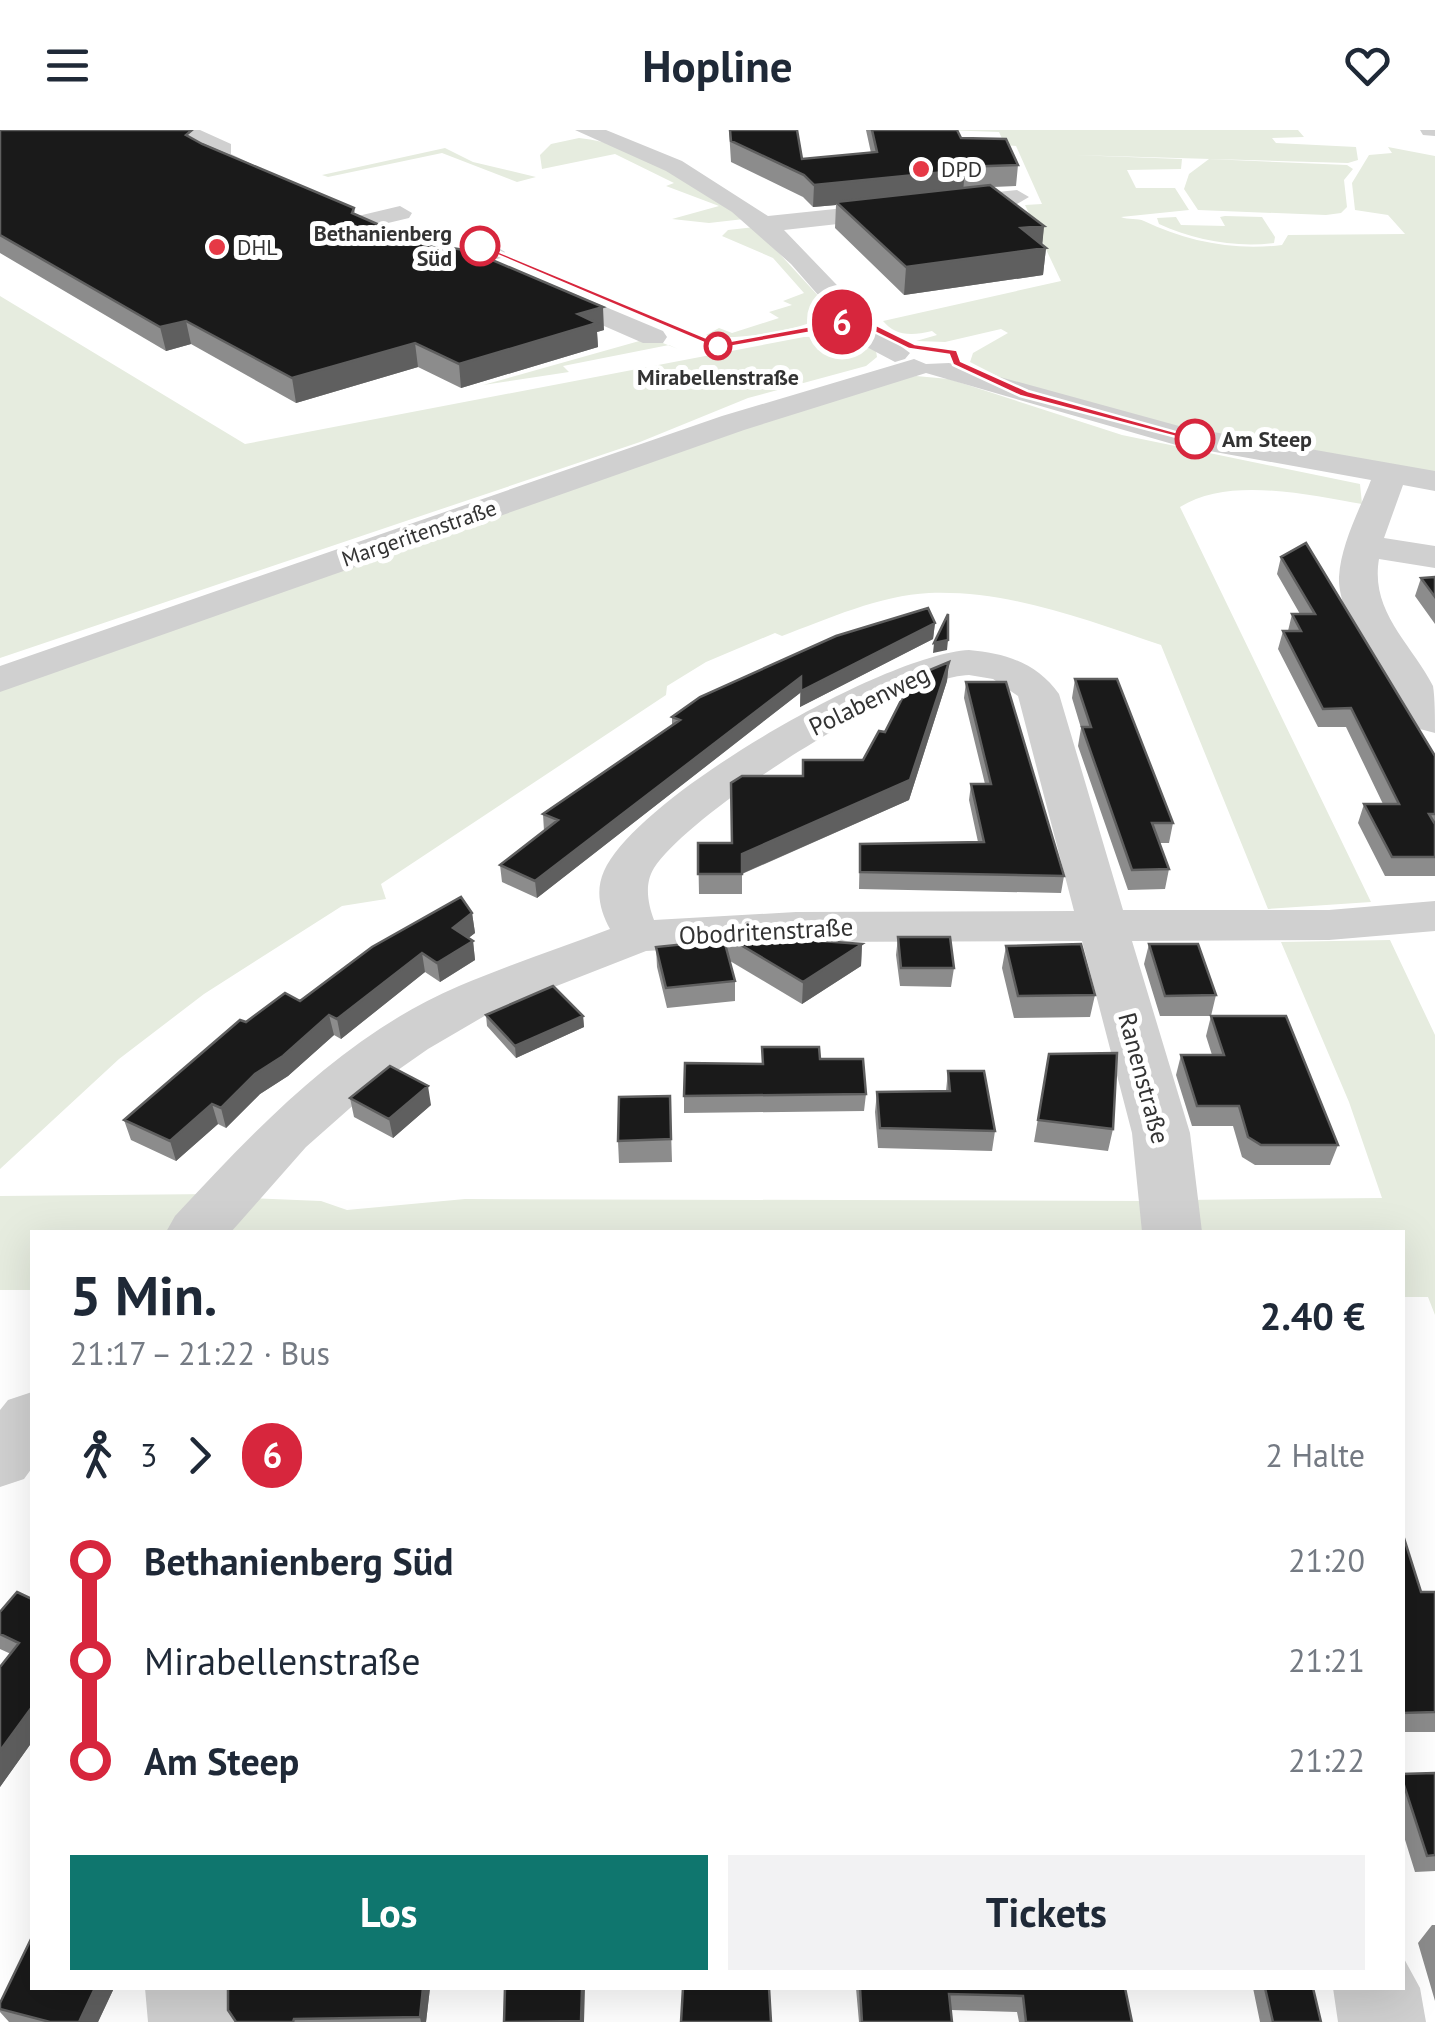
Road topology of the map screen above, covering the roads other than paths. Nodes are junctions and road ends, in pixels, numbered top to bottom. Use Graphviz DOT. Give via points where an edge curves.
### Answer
graph roads {
  1 [pos="597,131"];
  2 [pos="181,133"];
  3 [pos="212,133"];
  4 [pos="289,178"];
  5 [pos="1017,197"];
  6 [pos="767,224"];
  7 [pos="492,252"];
  8 [pos="637,324"];
  9 [pos="919,360"];
  10 [pos="1390,474"];
  11 [pos="1435,481"];
  12 [pos="1366,546"];
  13 [pos="1435,558"];
  14 [pos="0,680"];
  15 [pos="1435,719"];
  16 [pos="1435,916"];
  17 [pos="1104,926"];
  18 [pos="639,936"];
  19 [pos="198,1230"];
  20 [pos="1172,1230"];
  21 [pos="30,1422"];
  22 [pos="0,1458"];
  23 [pos="189,1990"];
  24 [pos="1376,1990"];
  25 [pos="192,2022"];
  26 [pos="1382,2022"];
  1 -- 6 [label="street" via="722,191"];
  2 -- 3 [label="street"];
  2 -- 4 [label="street" via="223,149 214,155 240,177"];
  5 -- 6 [label="street"];
  6 -- 9 [label="street" via="870,338"];
  7 -- 8 [label="street" via="445,257 478,261"];
  9 -- 10 [label="street" via="1176,435"];
  9 -- 14 [label="street, Margeritenstraße"];
  10 -- 11 [label="street"];
  10 -- 12 [label="street"];
  12 -- 13 [label="street"];
  12 -- 15 [label="street" via="1358,575 1362,595"];
  16 -- 17 [label="street, Obodritenstraße" via="1329,925"];
  17 -- 18 [label="street, Obodritenstraße" via="796,926"];
  17 -- 18 [label="street, Polabenweg" via="1038,694 1006,669 963,663 919,672 800,733 679,821 641,854 625,879 626,911"];
  17 -- 20 [label="street, Ranenstraße" via="1162,1133"];
  18 -- 19 [label="street, Obodritenstraße" via="476,999 409,1036 286,1133"];
  21 -- 22 [label="street"];
  23 -- 25 [label="street"];
  24 -- 26 [label="street"];
}
